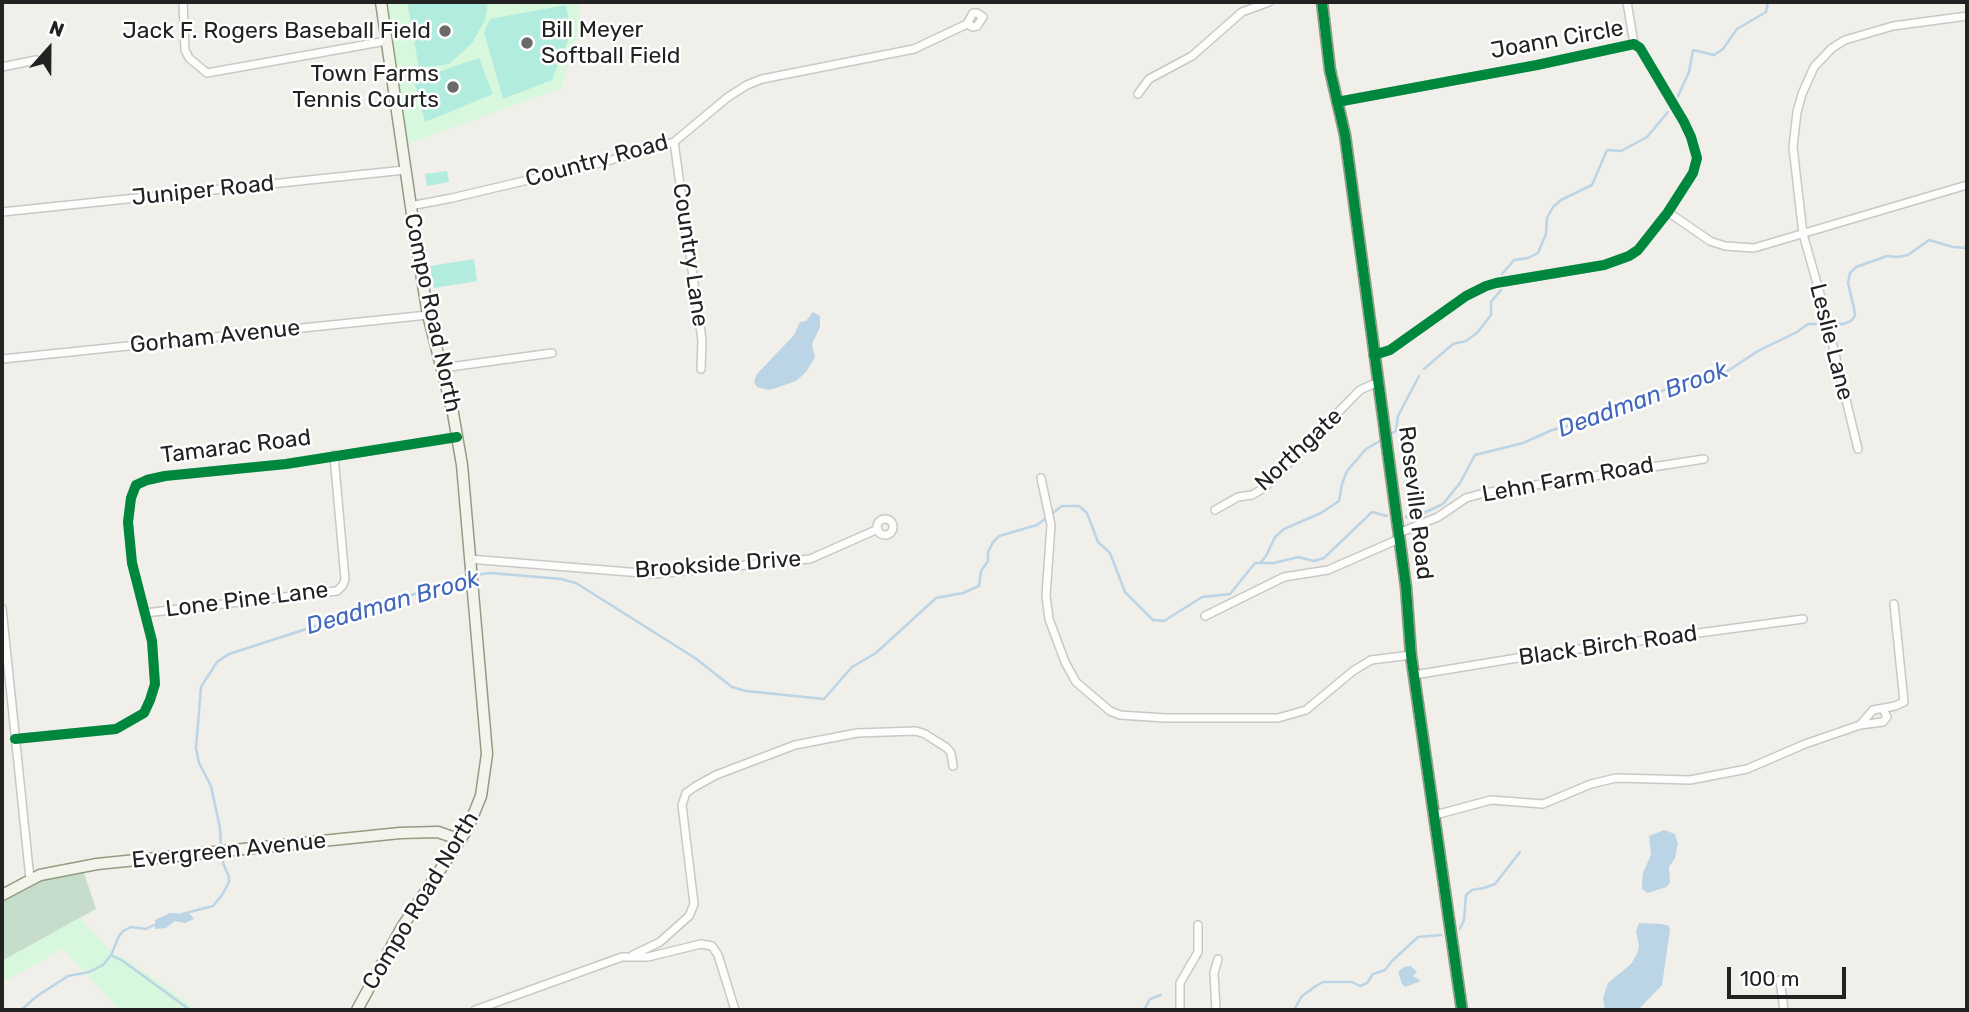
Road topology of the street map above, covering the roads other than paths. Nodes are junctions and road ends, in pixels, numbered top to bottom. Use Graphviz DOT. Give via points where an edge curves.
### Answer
graph roads {
  1 [pos="183,2"];
  2 [pos="381,2"];
  3 [pos="1269,2"];
  4 [pos="1322,2"];
  5 [pos="1627,2"];
  6 [pos="1967,16"];
  7 [pos="967,24"];
  8 [pos="386,41"];
  9 [pos="1634,44"];
  10 [pos="36,60"];
  11 [pos="2,67"];
  12 [pos="1138,94"];
  13 [pos="1337,102"];
  14 [pos="674,142"];
  15 [pos="405,170"];
  16 [pos="1967,185"];
  17 [pos="410,206"];
  18 [pos="2,212"];
  19 [pos="1668,212"];
  20 [pos="1803,234"];
  21 [pos="429,315"];
  22 [pos="552,353"];
  23 [pos="1374,355"];
  24 [pos="2,359"];
  25 [pos="442,368"];
  26 [pos="701,369"];
  27 [pos="1378,382"];
  28 [pos="457,437"];
  29 [pos="1858,449"];
  30 [pos="334,455"];
  31 [pos="1704,459"];
  32 [pos="1041,478"];
  33 [pos="1215,510"];
  34 [pos="878,529"];
  35 [pos="1399,536"];
  36 [pos="469,559"];
  37 [pos="1894,604"];
  38 [pos="2,608"];
  39 [pos="145,612"];
  40 [pos="1205,616"];
  41 [pos="1803,619"];
  42 [pos="1411,654"];
  43 [pos="1414,675"];
  44 [pos="1883,709"];
  45 [pos="1860,725"];
  46 [pos="15,739"];
  47 [pos="953,766"];
  48 [pos="1434,815"];
  49 [pos="461,840"];
  50 [pos="30,879"];
  51 [pos="2,895"];
  52 [pos="1198,925"];
  53 [pos="633,955"];
  54 [pos="1218,959"];
  55 [pos="1780,980"];
  56 [pos="357,1010"];
  57 [pos="475,1010"];
  58 [pos="735,1010"];
  59 [pos="1180,1010"];
  60 [pos="1216,1010"];
  61 [pos="1462,1010"];
  62 [pos="1784,1010"];
  1 -- 8 [label="street" via="185,50 207,73"];
  2 -- 8 [label="main road, Compo Road North"];
  3 -- 12 [label="street" via="1242,12 1192,56 1149,79"];
  4 -- 13 [label="main road, Roseville Road"];
  5 -- 9 [label="street"];
  6 -- 20 [label="street, Leslie Lane" via="1863,33 1832,48 1814,67 1801,94 1794,131"];
  7 -- 14 [label="street, Country Road" via="914,49 747,85"];
  8 -- 15 [label="main road, Compo Road North"];
  9 -- 13 [label="street, Joann Circle"];
  9 -- 19 [label="street, Joann Circle" via="1684,122 1695,148 1693,173"];
  10 -- 11 [label="street"];
  13 -- 23 [label="main road, Roseville Road"];
  14 -- 17 [label="street, Country Road"];
  14 -- 26 [label="street, Country Lane" via="702,340"];
  15 -- 17 [label="main road, Compo Road North"];
  15 -- 18 [label="street, Juniper Road"];
  16 -- 20 [label="street"];
  17 -- 21 [label="main road, Compo Road North"];
  19 -- 20 [label="street" via="1710,241 1732,247 1754,248"];
  19 -- 23 [label="street, Joann Circle" via="1629,256 1604,265 1486,286 1390,350"];
  20 -- 29 [label="street, Leslie Lane"];
  21 -- 24 [label="street, Gorham Avenue"];
  21 -- 25 [label="main road, Compo Road North"];
  22 -- 25 [label="street"];
  23 -- 27 [label="main road, Roseville Road"];
  25 -- 28 [label="main road, Compo Road North"];
  27 -- 33 [label="street, Northgate" via="1360,390 1264,488"];
  27 -- 35 [label="main road, Roseville Road"];
  28 -- 30 [label="street, Tamarac Road"];
  28 -- 36 [label="main road, Compo Road North"];
  30 -- 39 [label="street, Tamarac Road" via="165,476 136,485 128,522 132,563"];
  30 -- 39 [label="street, Lone Pine Lane" via="345,579 337,591"];
  31 -- 35 [label="street, Lehn Farm Road" via="1484,493 1466,498"];
  32 -- 42 [label="street" via="1051,546 1046,596 1049,618 1070,674 1097,702 1120,715 1278,718 1306,710 1370,660"];
  34 -- 36 [label="street, Brookside Drive" via="810,559 654,574"];
  35 -- 40 [label="street, Lehn Farm Road" via="1328,570 1284,577"];
  35 -- 42 [label="main road, Roseville Road"];
  36 -- 49 [label="main road, Compo Road North" via="487,754 480,802"];
  37 -- 44 [label="street" via="1904,702"];
  38 -- 46 [label="street"];
  39 -- 46 [label="street, Tamarac Road" via="155,684 144,713 108,730"];
  41 -- 43 [label="street, Black Birch Road"];
  42 -- 43 [label="main road, Roseville Road"];
  43 -- 48 [label="main road, Roseville Road"];
  44 -- 45 [label="street" via="1869,713"];
  44 -- 45 [label="street" via="1886,720"];
  45 -- 48 [label="street" via="1747,769 1711,777 1616,778 1544,804 1491,800"];
  46 -- 50 [label="street"];
  47 -- 53 [label="street" via="947,748 925,734 857,733 767,754 696,786 686,793 682,805 694,904 689,916 660,942"];
  48 -- 61 [label="main road, Roseville Road"];
  49 -- 50 [label="main road, Evergreen Avenue" via="438,832 382,835 97,864"];
  49 -- 56 [label="main road, Compo Road North" via="402,927"];
  50 -- 51 [label="main road, Evergreen Avenue"];
  52 -- 59 [label="street" via="1198,952 1180,983"];
  53 -- 57 [label="street"];
  53 -- 58 [label="street" via="648,957 694,944 712,946"];
  54 -- 60 [label="street"];
  55 -- 62 [label="street"];
}
